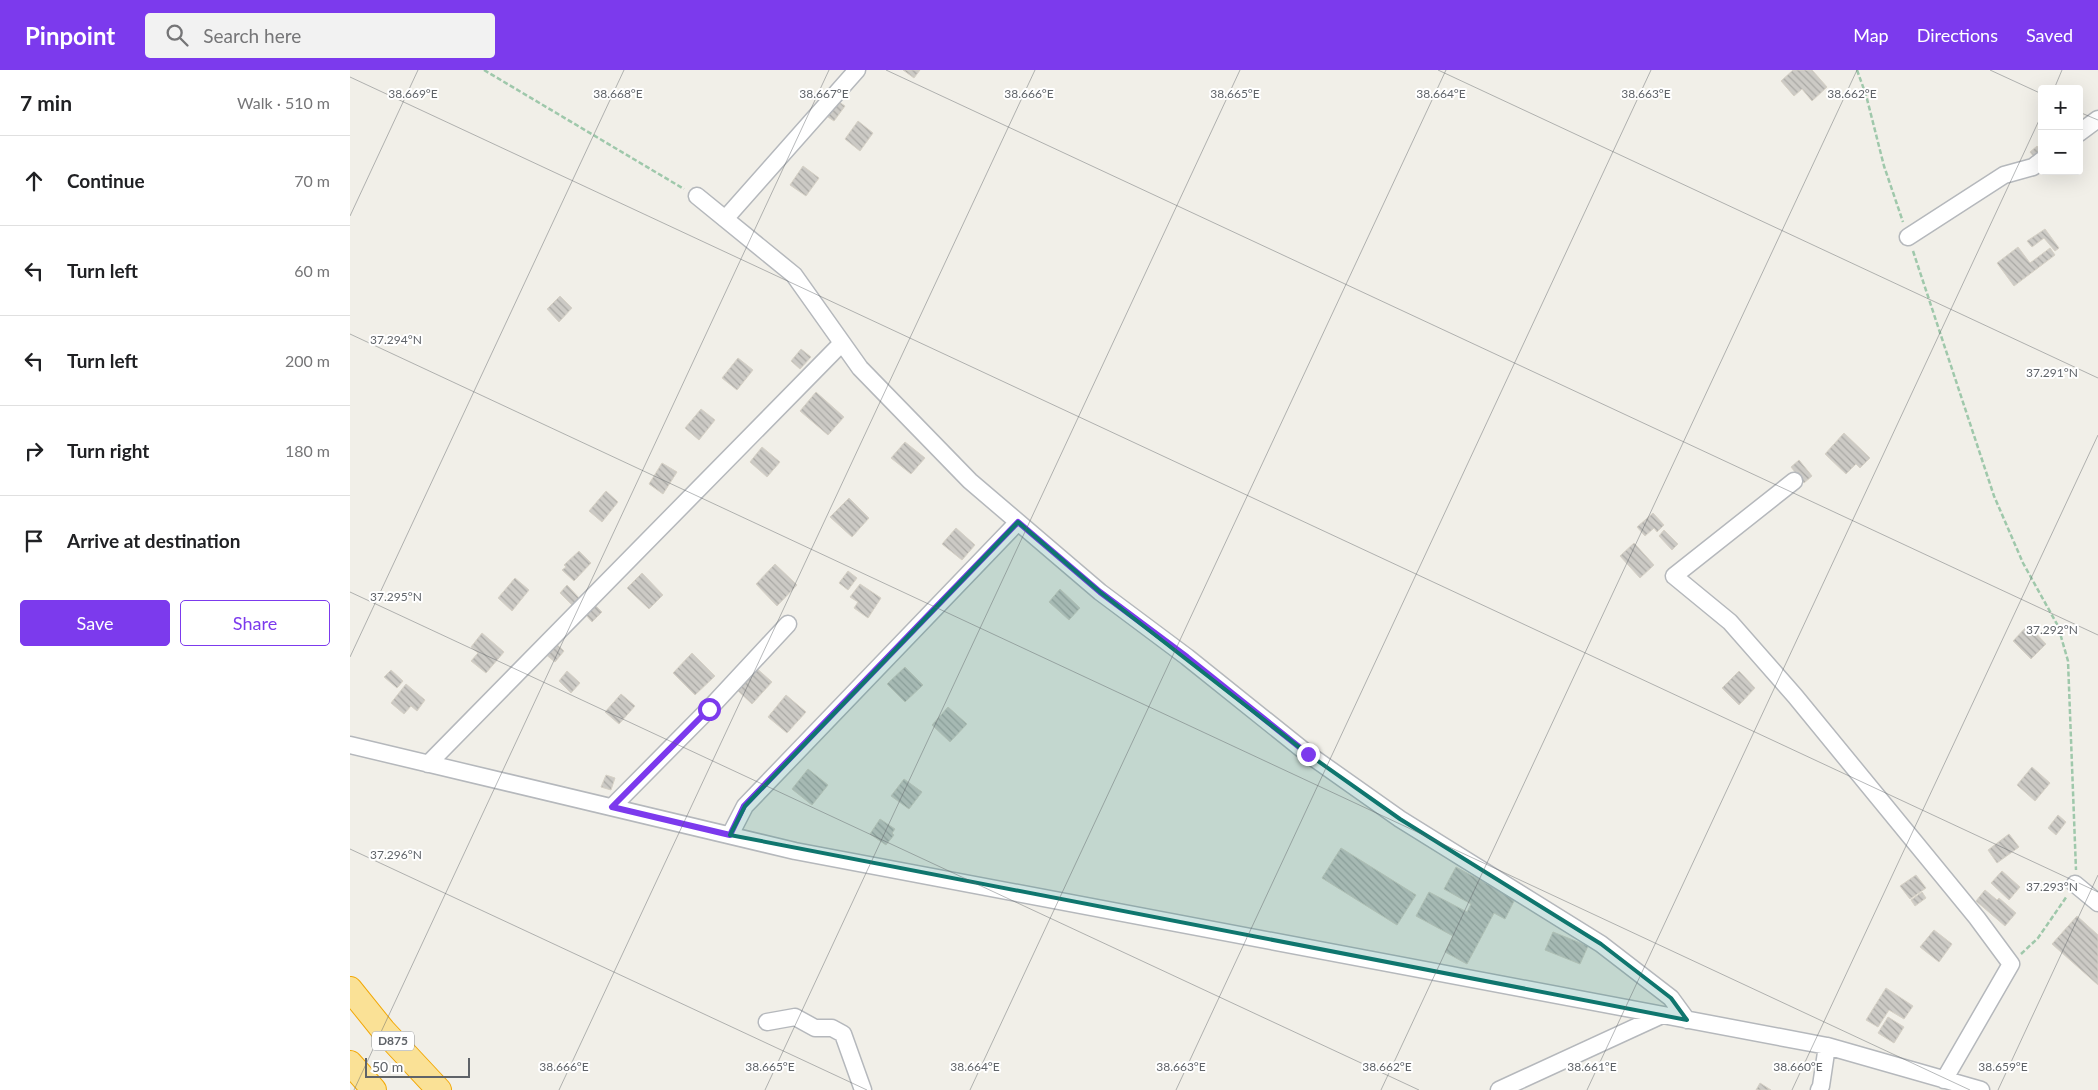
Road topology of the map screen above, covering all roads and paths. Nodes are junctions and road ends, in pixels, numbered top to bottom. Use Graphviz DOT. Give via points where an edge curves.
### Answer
graph roads {
  1 [pos="484,70"];
  2 [pos="857,70"];
  3 [pos="1857,70"];
  4 [pos="2098,119"];
  5 [pos="2083,130"];
  6 [pos="2038,163"];
  7 [pos="697,196"];
  8 [pos="725,219"];
  9 [pos="1908,237"];
  10 [pos="842,343"];
  11 [pos="1794,481"];
  12 [pos="1018,522"];
  13 [pos="788,624"];
  14 [pos="350,745"];
  15 [pos="428,764"];
  16 [pos="612,807"];
  17 [pos="730,835"];
  18 [pos="2075,884"];
  19 [pos="2098,903"];
  20 [pos="2011,964"];
  21 [pos="350,989"];
  22 [pos="1662,1015"];
  23 [pos="1687,1020"];
  24 [pos="767,1022"];
  25 [pos="1827,1046"];
  26 [pos="350,1063"];
  27 [pos="1944,1080"];
  28 [pos="374,1090"];
  29 [pos="439,1090"];
  30 [pos="863,1090"];
  31 [pos="1499,1090"];
  32 [pos="1818,1090"];
  33 [pos="1981,1090"];
  1 -- 7 [label="path"];
  2 -- 8 [label="street"];
  3 -- 9 [label="path"];
  4 -- 5 [label="street"];
  6 -- 9 [label="street" via="2004,175"];
  7 -- 8 [label="street"];
  8 -- 10 [label="street" via="794,275"];
  9 -- 18 [label="path" via="1994,496 2023,563 2058,626 2068,661 2077,865"];
  10 -- 12 [label="street" via="860,368 970,481"];
  10 -- 15 [label="street"];
  11 -- 20 [label="street" via="1674,576 1730,622 1782,681 1977,918"];
  12 -- 17 [label="street" via="744,806"];
  12 -- 23 [label="street" via="1100,592 1308,754 1400,818 1602,944 1671,998"];
  13 -- 16 [label="street"];
  14 -- 15 [label="street"];
  15 -- 16 [label="street"];
  16 -- 17 [label="street"];
  17 -- 22 [label="street" via="795,851"];
  18 -- 19 [label="street"];
  18 -- 20 [label="path" via="2038,938"];
  20 -- 27 [label="street"];
  21 -- 29 [label="highway, D875"];
  22 -- 23 [label="street"];
  22 -- 31 [label="street"];
  23 -- 25 [label="street"];
  24 -- 30 [label="street" via="795,1017 815,1028 832,1028 843,1034"];
  25 -- 27 [label="street"];
  25 -- 32 [label="street"];
  26 -- 28 [label="highway"];
  27 -- 33 [label="street"];
}
